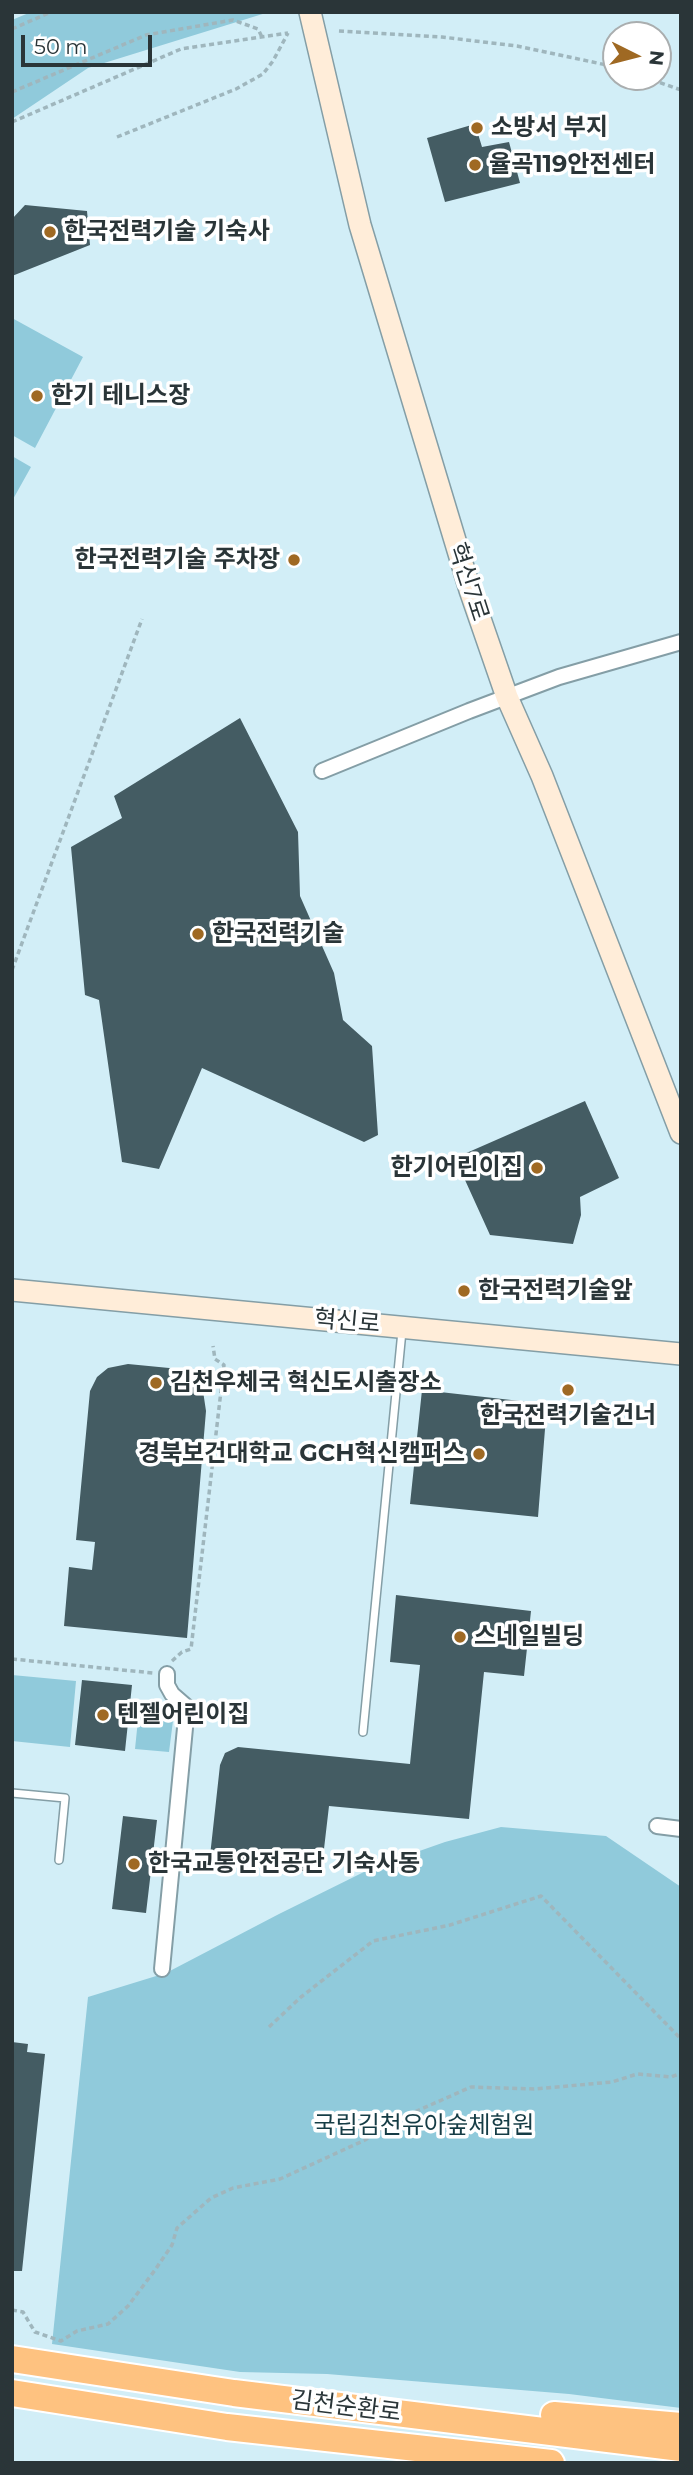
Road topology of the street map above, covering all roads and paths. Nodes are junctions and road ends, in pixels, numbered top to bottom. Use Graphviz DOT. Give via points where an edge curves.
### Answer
graph roads {
  1 [pos="51,12"];
  2 [pos="310,12"];
  3 [pos="12,29"];
  4 [pos="339,31"];
  5 [pos="262,37"];
  6 [pos="602,64"];
  7 [pos="12,92"];
  8 [pos="12,122"];
  9 [pos="117,137"];
  10 [pos="142,618"];
  11 [pos="681,642"];
  12 [pos="508,697"];
  13 [pos="322,771"];
  14 [pos="12,970"];
  15 [pos="681,1133"];
  16 [pos="12,1290"];
  17 [pos="402,1327"];
  18 [pos="213,1346"];
  19 [pos="681,1354"];
  20 [pos="12,1659"];
  21 [pos="167,1674"];
  22 [pos="363,1732"];
  23 [pos="12,1793"];
  24 [pos="657,1826"];
  25 [pos="681,1829"];
  26 [pos="59,1860"];
  27 [pos="162,1969"];
  28 [pos="269,2027"];
  29 [pos="681,2039"];
  30 [pos="681,2073"];
  31 [pos="12,2310"];
  32 [pos="12,2359"];
  33 [pos="12,2393"];
  34 [pos="234,2393"];
  35 [pos="681,2426"];
  36 [pos="227,2427"];
  37 [pos="681,2448"];
  38 [pos="378,2463"];
  39 [pos="551,2463"];
  1 -- 3 [label="path"];
  2 -- 12 [label="street, 혁신7로" via="360,225 470,590"];
  4 -- 6 [label="path" via="517,46"];
  5 -- 7 [label="path" via="258,29 233,20 146,35"];
  5 -- 8 [label="path" via="181,49"];
  5 -- 9 [label="path" via="288,33 263,74"];
  10 -- 14 [label="path"];
  11 -- 12 [label="street" via="559,677"];
  12 -- 13 [label="street"];
  12 -- 15 [label="street, 혁신7로"];
  16 -- 17 [label="street, 혁신로"];
  17 -- 19 [label="street, 혁신로"];
  17 -- 22 [label="lane"];
  18 -- 21 [label="path" via="215,1359 224,1366 191,1649 175,1656"];
  20 -- 21 [label="path"];
  21 -- 27 [label="street" via="172,1695 187,1707"];
  23 -- 26 [label="lane" via="65,1798"];
  24 -- 25 [label="street"];
  28 -- 29 [label="path" via="373,1941 450,1926 541,1896"];
  30 -- 31 [label="path" via="671,2077 637,2074 612,2082 534,2089 471,2087 280,2179 233,2188 211,2198 177,2228 173,2245 161,2262 128,2306 108,2324 77,2331 61,2341 35,2332 23,2312"];
  32 -- 34 [label="highway, 김천순환로"];
  33 -- 36 [label="highway, 김천순환로"];
  34 -- 35 [label="highway"];
  34 -- 37 [label="highway, 김천순환로"];
  36 -- 38 [label="highway"];
  36 -- 39 [label="highway, 김천순환로"];
}
